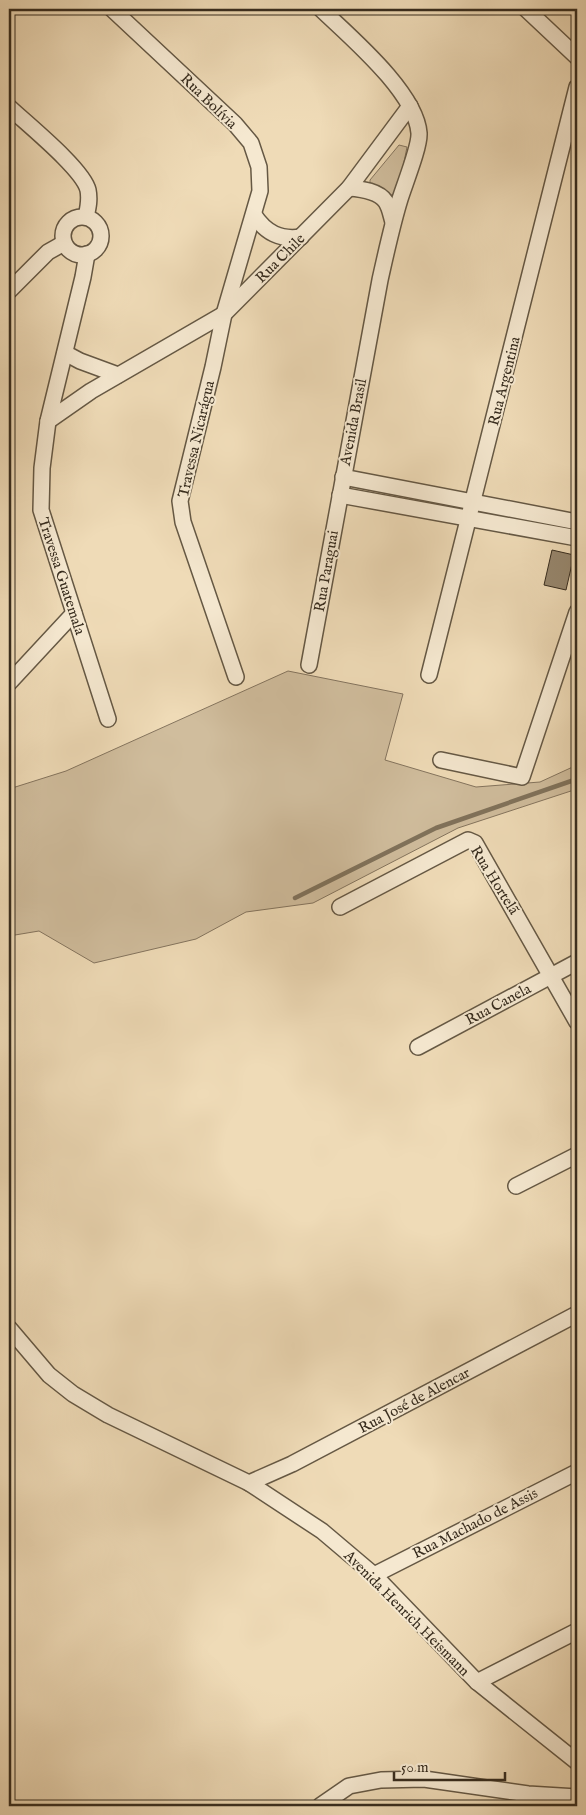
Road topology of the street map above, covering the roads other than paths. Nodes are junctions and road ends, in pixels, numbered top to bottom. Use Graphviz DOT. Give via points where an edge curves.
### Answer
graph roads {
  1 [pos="112,9"];
  2 [pos="321,9"];
  3 [pos="526,9"];
  4 [pos="577,57"];
  5 [pos="577,88"];
  6 [pos="410,106"];
  7 [pos="9,107"];
  8 [pos="349,188"];
  9 [pos="254,215"];
  10 [pos="86,217"];
  11 [pos="393,222"];
  12 [pos="301,237"];
  13 [pos="64,243"];
  14 [pos="87,254"];
  15 [pos="9,289"];
  16 [pos="224,314"];
  17 [pos="65,353"];
  18 [pos="118,375"];
  19 [pos="48,421"];
  20 [pos="343,477"];
  21 [pos="340,495"];
  22 [pos="474,501"];
  23 [pos="469,518"];
  24 [pos="577,522"];
  25 [pos="577,538"];
  26 [pos="577,612"];
  27 [pos="74,613"];
  28 [pos="308,665"];
  29 [pos="429,675"];
  30 [pos="236,677"];
  31 [pos="9,683"];
  32 [pos="108,719"];
  33 [pos="441,760"];
  34 [pos="340,907"];
  35 [pos="577,962"];
  36 [pos="551,976"];
  37 [pos="577,1022"];
  38 [pos="418,1047"];
  39 [pos="577,1155"];
  40 [pos="516,1186"];
  41 [pos="577,1314"];
  42 [pos="9,1328"];
  43 [pos="577,1472"];
  44 [pos="249,1483"];
  45 [pos="374,1575"];
  46 [pos="577,1631"];
  47 [pos="477,1682"];
  48 [pos="577,1762"];
  49 [pos="577,1797"];
  50 [pos="320,1806"];
  1 -- 9 [label="street, Rua Bolívia" via="235,124 250,143 260,175"];
  2 -- 6 [label="street" via="374,59"];
  3 -- 4 [label="street"];
  5 -- 22 [label="street, Rua Argentina"];
  6 -- 8 [label="street, Rua Chile"];
  6 -- 11 [label="street, Avenida Brasil" via="419,134"];
  7 -- 10 [label="street" via="79,172 88,189"];
  8 -- 11 [label="street" via="376,193 386,202"];
  8 -- 12 [label="street, Rua Chile"];
  9 -- 12 [label="street" via="260,225 274,234"];
  9 -- 16 [label="street, Rua Bolívia"];
  10 -- 13 [label="street" via="67,224"];
  10 -- 14 [label="street" via="97,224 102,237 97,248"];
  11 -- 20 [label="street, Avenida Brasil"];
  12 -- 16 [label="street, Rua Chile"];
  13 -- 14 [label="street" via="74,253"];
  13 -- 15 [label="street" via="48,252"];
  14 -- 17 [label="street, Travessa Guatemala"];
  16 -- 18 [label="street, Rua Chile"];
  16 -- 30 [label="street, Travessa Nicarágua" via="180,501 183,522"];
  17 -- 18 [label="street"];
  17 -- 19 [label="street, Travessa Guatemala"];
  18 -- 19 [label="street, Rua Chile"];
  19 -- 27 [label="street, Travessa Guatemala" via="41,510"];
  20 -- 21 [label="street, Rua Paraguai"];
  20 -- 22 [label="street, Avenida Brasil"];
  21 -- 23 [label="street"];
  21 -- 28 [label="street, Rua Paraguai"];
  22 -- 23 [label="street, Rua Argentina"];
  22 -- 24 [label="street, Avenida Brasil"];
  23 -- 25 [label="street"];
  23 -- 29 [label="street, Rua Argentina"];
  26 -- 33 [label="street" via="522,777"];
  27 -- 31 [label="street"];
  27 -- 32 [label="street, Travessa Guatemala"];
  34 -- 36 [label="street, Rua Hortelã" via="468,840 475,843"];
  35 -- 36 [label="street, Rua Canela"];
  36 -- 37 [label="street, Rua Hortelã"];
  36 -- 38 [label="street, Rua Canela"];
  39 -- 40 [label="street"];
  41 -- 44 [label="street, Rua José de Alencar" via="292,1464"];
  42 -- 44 [label="street, Avenida Henrich Heismann" via="49,1375 73,1394 116,1419"];
  43 -- 45 [label="street, Rua Machado de Assis"];
  44 -- 45 [label="street, Avenida Henrich Heismann" via="322,1531"];
  45 -- 47 [label="street, Avenida Henrich Heismann"];
  46 -- 47 [label="street"];
  47 -- 48 [label="street, Avenida Henrich Heismann"];
  49 -- 50 [label="street" via="528,1794 424,1779 381,1780 349,1786"];
}
